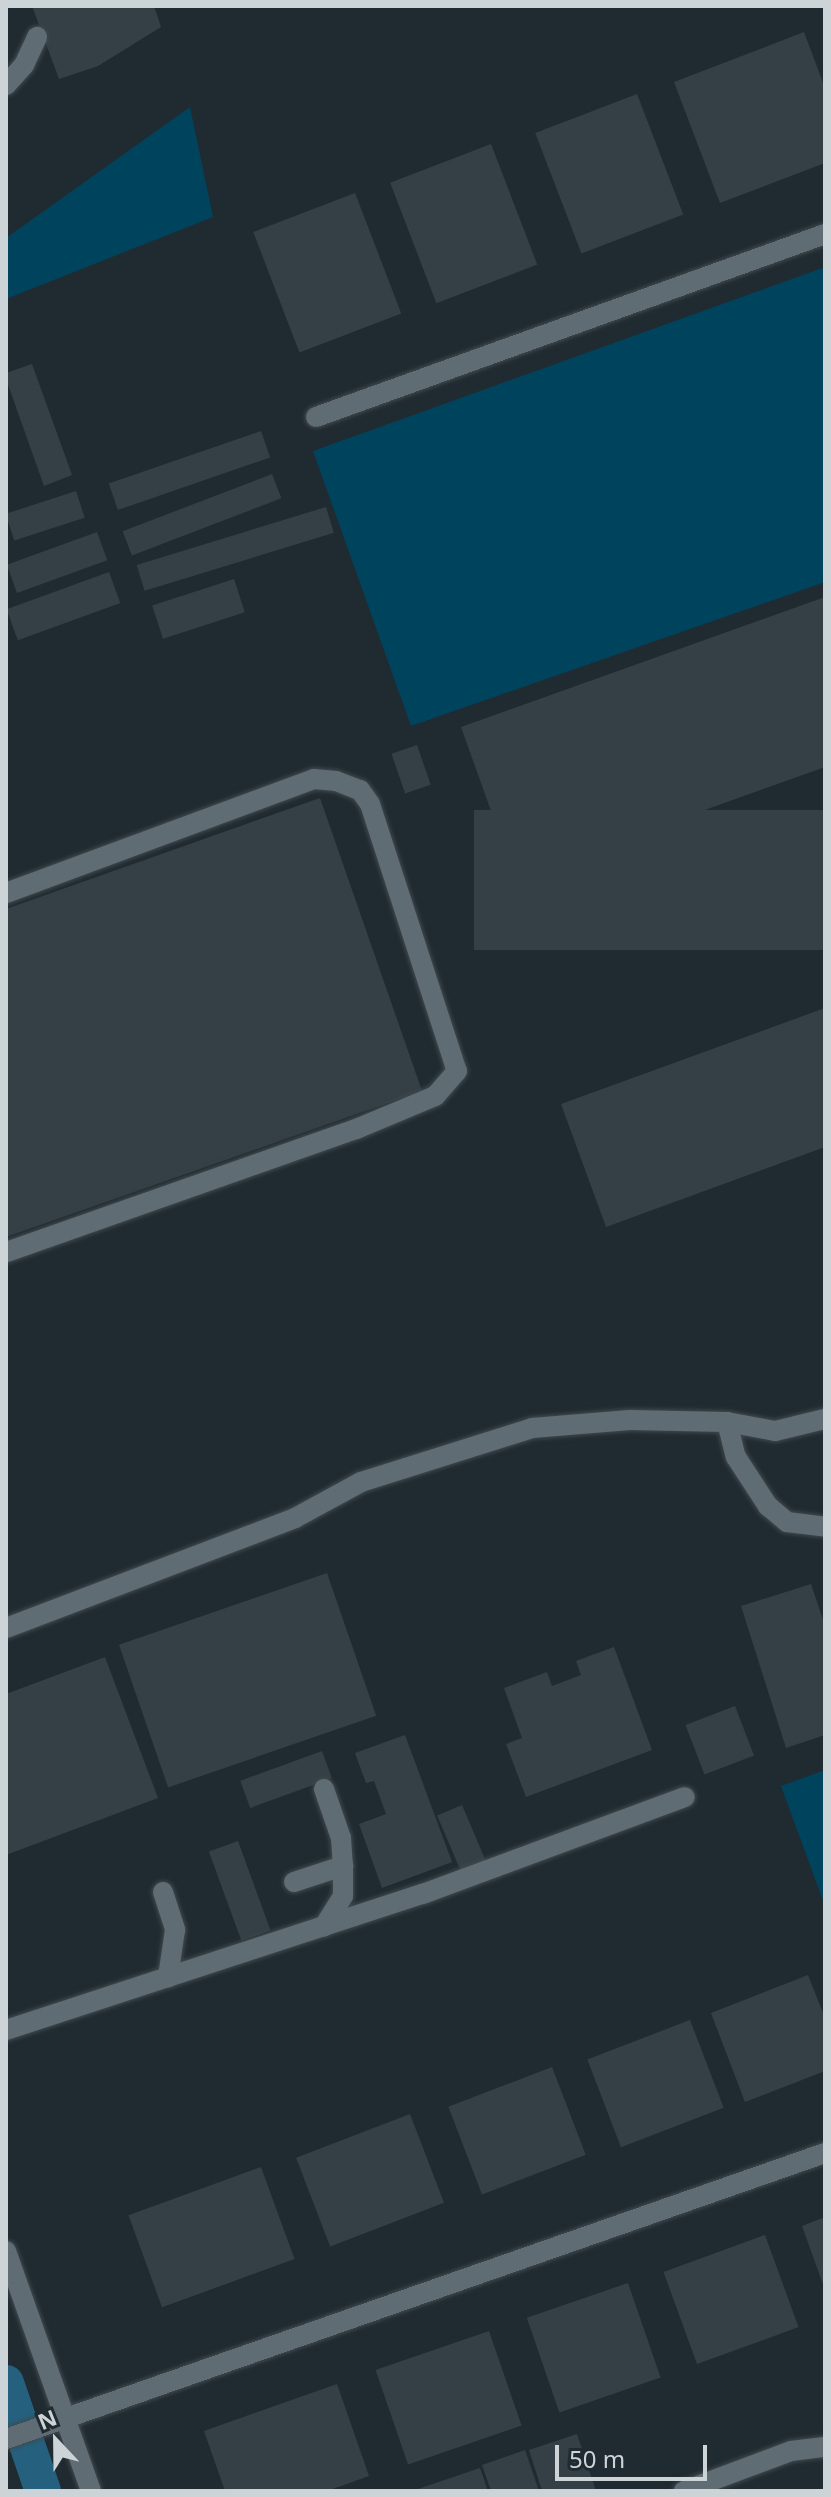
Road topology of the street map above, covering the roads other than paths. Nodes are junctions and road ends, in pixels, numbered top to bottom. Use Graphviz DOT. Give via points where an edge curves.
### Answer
graph roads {
  1 [pos="37,37"];
  2 [pos="6,85"];
  3 [pos="825,234"];
  4 [pos="316,417"];
  5 [pos="6,893"];
  6 [pos="6,1252"];
  7 [pos="825,1419"];
  8 [pos="727,1422"];
  9 [pos="825,1527"];
  10 [pos="6,1628"];
  11 [pos="324,1789"];
  12 [pos="685,1797"];
  13 [pos="343,1866"];
  14 [pos="294,1882"];
  15 [pos="163,1892"];
  16 [pos="324,1927"];
  17 [pos="168,1977"];
  18 [pos="6,2030"];
  19 [pos="825,2153"];
  20 [pos="6,2251"];
  21 [pos="65,2418"];
  22 [pos="6,2439"];
  23 [pos="825,2447"];
  24 [pos="91,2491"];
  25 [pos="684,2491"];
  1 -- 2 [label="street" via="24,65"];
  3 -- 4 [label="street"];
  5 -- 6 [label="street" via="314,779 360,790 381,831 457,1071 435,1096 356,1129"];
  7 -- 8 [label="street" via="775,1431"];
  8 -- 9 [label="street" via="736,1457 768,1506 787,1522"];
  8 -- 10 [label="street" via="630,1420 532,1428 361,1482 295,1518"];
  11 -- 13 [label="street" via="341,1838"];
  12 -- 16 [label="street"];
  13 -- 14 [label="street"];
  13 -- 16 [label="street" via="343,1896"];
  15 -- 17 [label="street" via="175,1930"];
  16 -- 17 [label="street"];
  17 -- 18 [label="street"];
  19 -- 21 [label="street"];
  20 -- 21 [label="street"];
  21 -- 22 [label="street"];
  21 -- 24 [label="street"];
  23 -- 25 [label="street" via="791,2451"];
}
